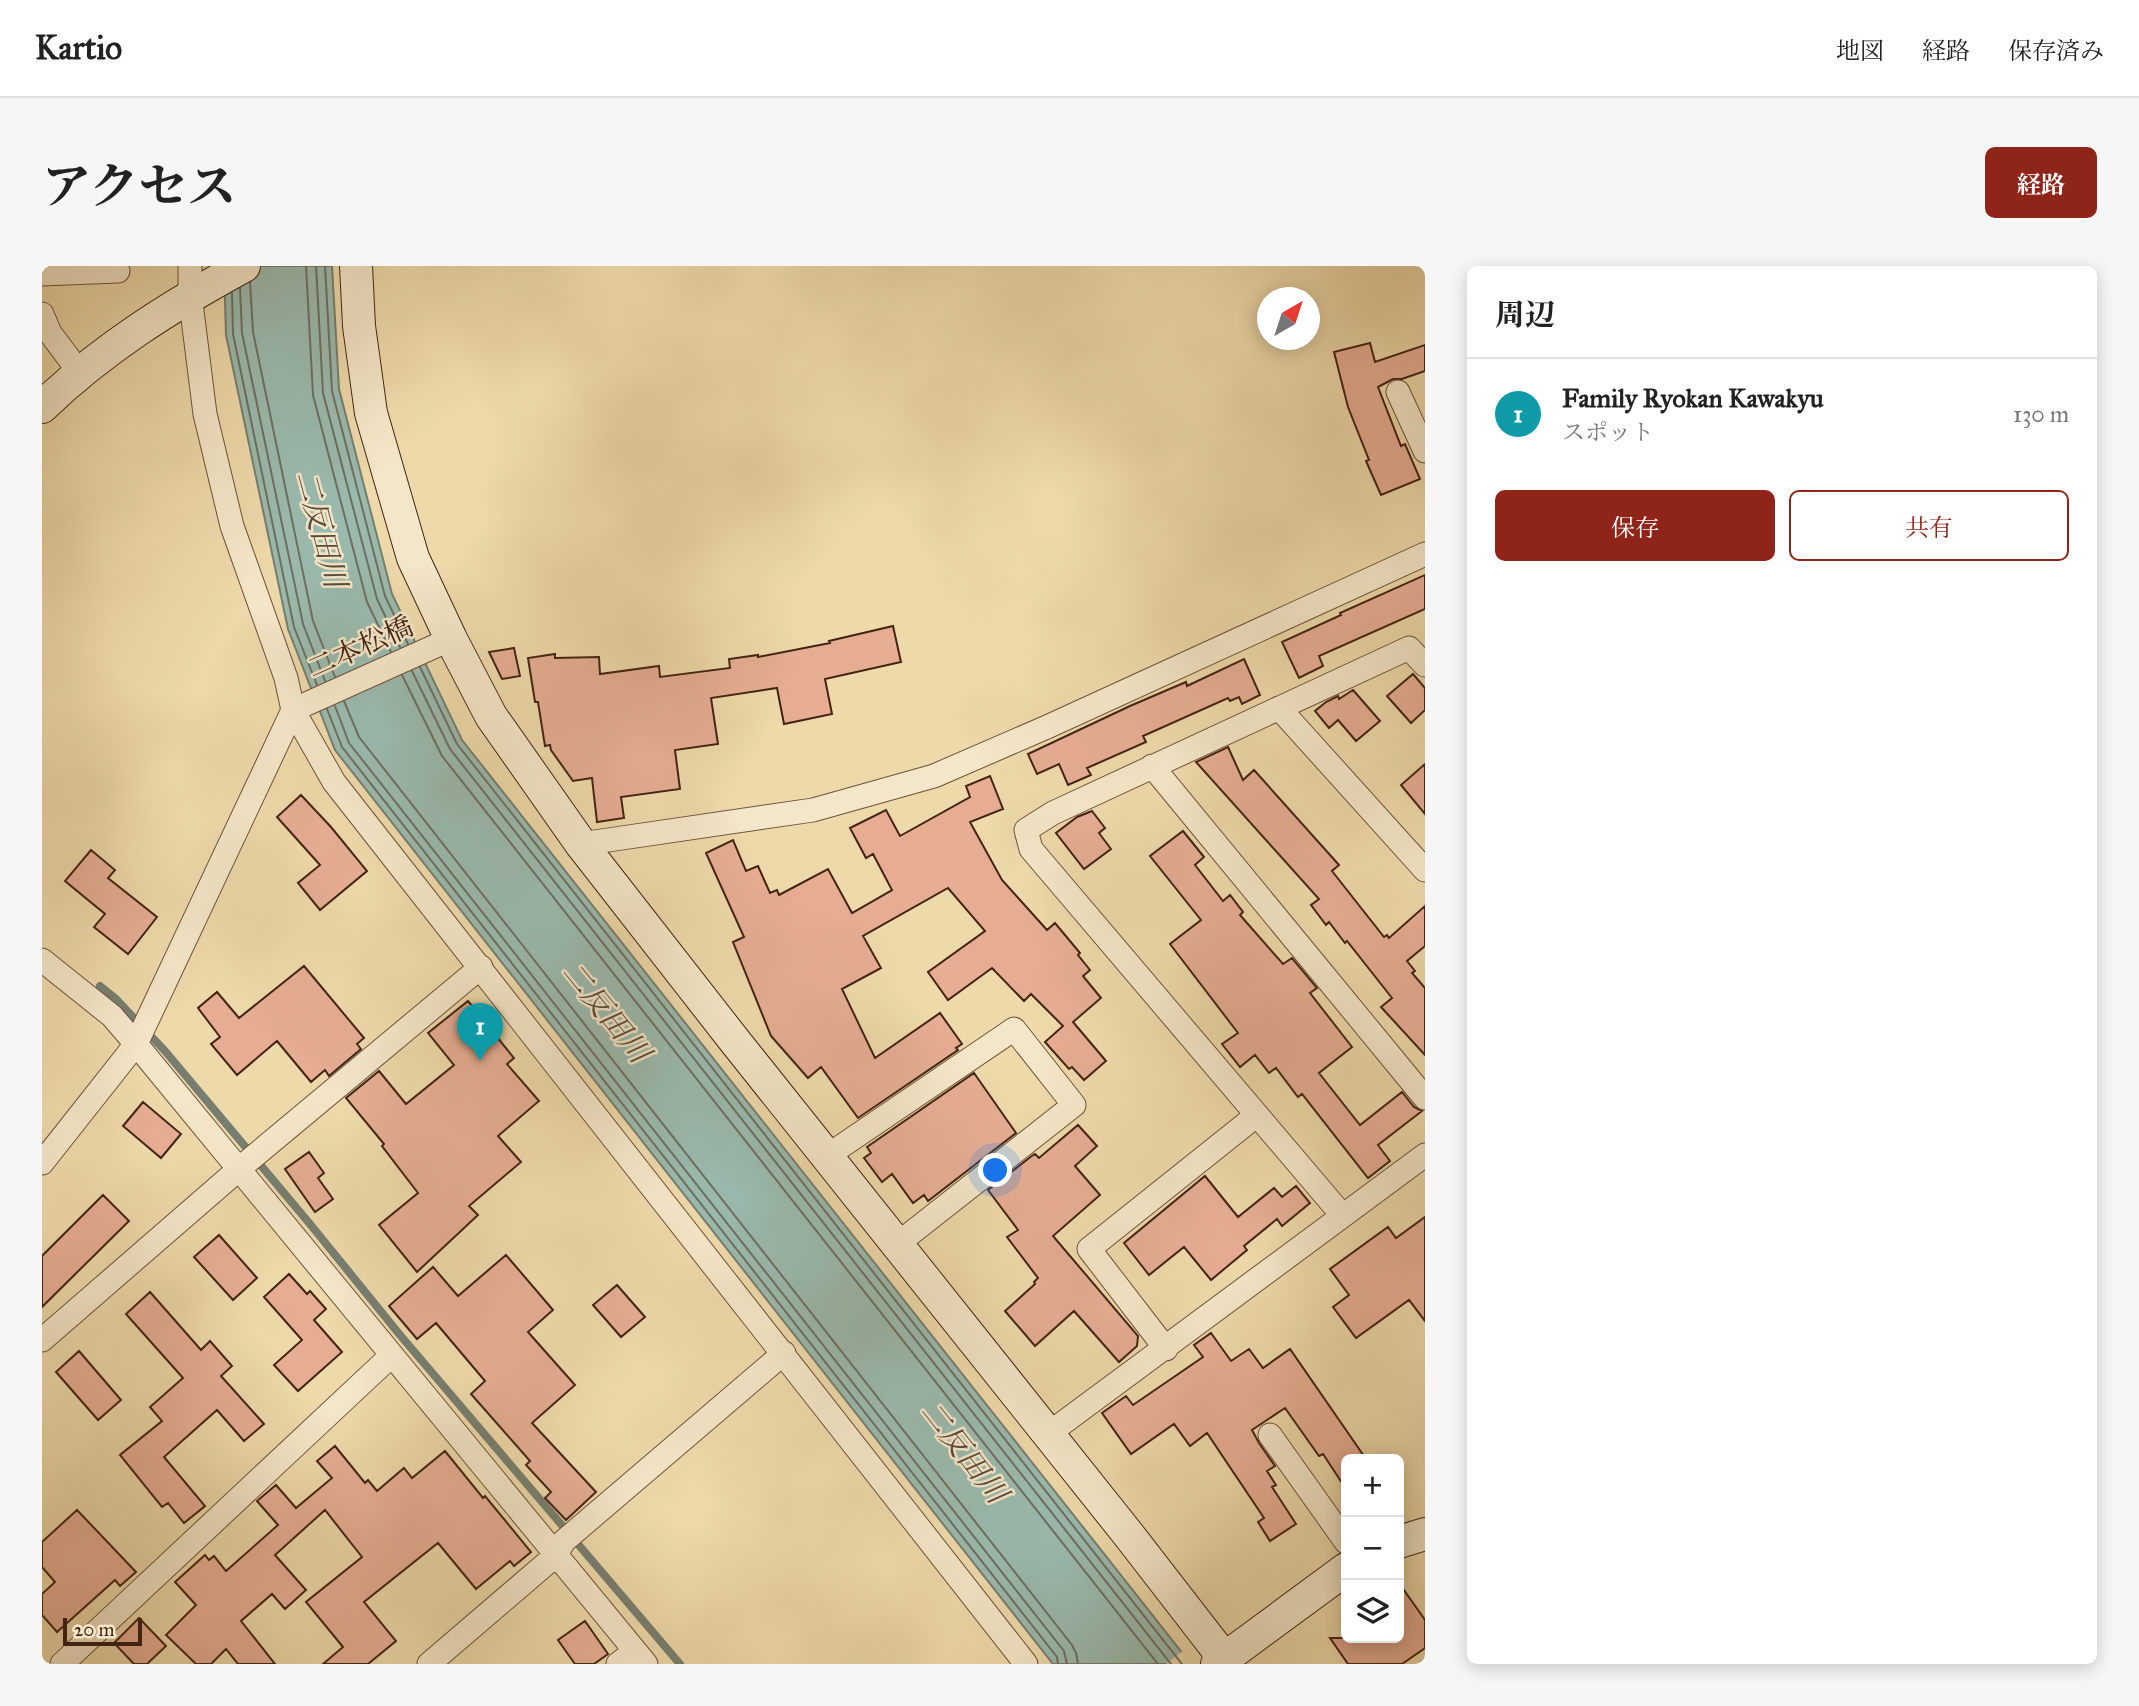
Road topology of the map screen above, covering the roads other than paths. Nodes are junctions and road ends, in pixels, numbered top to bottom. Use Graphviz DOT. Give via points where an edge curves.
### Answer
graph roads {
  1 [pos="244,266"];
  2 [pos="356,266"];
  3 [pos="118,271"];
  4 [pos="42,274"];
  5 [pos="190,281"];
  6 [pos="42,314"];
  7 [pos="80,373"];
  8 [pos="1398,392"];
  9 [pos="42,407"];
  10 [pos="1425,451"];
  11 [pos="1425,554"];
  12 [pos="451,639"];
  13 [pos="1425,665"];
  14 [pos="1279,708"];
  15 [pos="293,710"];
  16 [pos="1152,766"];
  17 [pos="581,844"];
  18 [pos="1425,870"];
  19 [pos="42,960"];
  20 [pos="481,967"];
  21 [pos="142,1031"];
  22 [pos="1425,1098"];
  23 [pos="1257,1115"];
  24 [pos="1425,1155"];
  25 [pos="827,1156"];
  26 [pos="248,1161"];
  27 [pos="42,1163"];
  28 [pos="1342,1215"];
  29 [pos="896,1245"];
  30 [pos="42,1340"];
  31 [pos="1166,1349"];
  32 [pos="784,1353"];
  33 [pos="392,1355"];
  34 [pos="1048,1434"];
  35 [pos="1270,1435"];
  36 [pos="1425,1534"];
  37 [pos="1341,1535"];
  38 [pos="1404,1540"];
  39 [pos="565,1542"];
  40 [pos="1341,1573"];
  41 [pos="633,1660"];
  42 [pos="1220,1661"];
  43 [pos="62,1664"];
  44 [pos="429,1664"];
  45 [pos="1026,1664"];
  1 -- 5 [label="street"];
  2 -- 12 [label="street" via="359,326 372,413 413,558"];
  3 -- 4 [label="street"];
  5 -- 7 [label="street"];
  5 -- 15 [label="street" via="205,414 229,513"];
  6 -- 7 [label="street"];
  7 -- 9 [label="street"];
  8 -- 10 [label="street"];
  11 -- 17 [label="street" via="934,776 813,810"];
  12 -- 15 [label="street, 二本松橋"];
  12 -- 17 [label="street" via="491,716"];
  13 -- 14 [label="street" via="1409,648"];
  14 -- 16 [label="street"];
  14 -- 18 [label="street"];
  15 -- 20 [label="street" via="334,782"];
  15 -- 21 [label="street"];
  16 -- 22 [label="street"];
  16 -- 23 [label="street" via="1026,830 1031,849"];
  17 -- 25 [label="street"];
  19 -- 21 [label="street" via="112,1016"];
  20 -- 26 [label="street"];
  20 -- 32 [label="street"];
  21 -- 26 [label="street"];
  21 -- 27 [label="street"];
  23 -- 28 [label="street"];
  23 -- 31 [label="street" via="1089,1249"];
  24 -- 28 [label="street"];
  25 -- 29 [label="street"];
  25 -- 29 [label="street" via="1014,1029 1074,1105"];
  26 -- 30 [label="street"];
  26 -- 33 [label="street"];
  28 -- 31 [label="street"];
  29 -- 34 [label="street"];
  31 -- 34 [label="street"];
  32 -- 39 [label="street"];
  32 -- 45 [label="street"];
  33 -- 39 [label="street"];
  33 -- 43 [label="street"];
  34 -- 42 [label="street"];
  35 -- 37 [label="street"];
  36 -- 38 [label="street"];
  39 -- 41 [label="street"];
  39 -- 44 [label="street"];
  40 -- 42 [label="street"];
}
